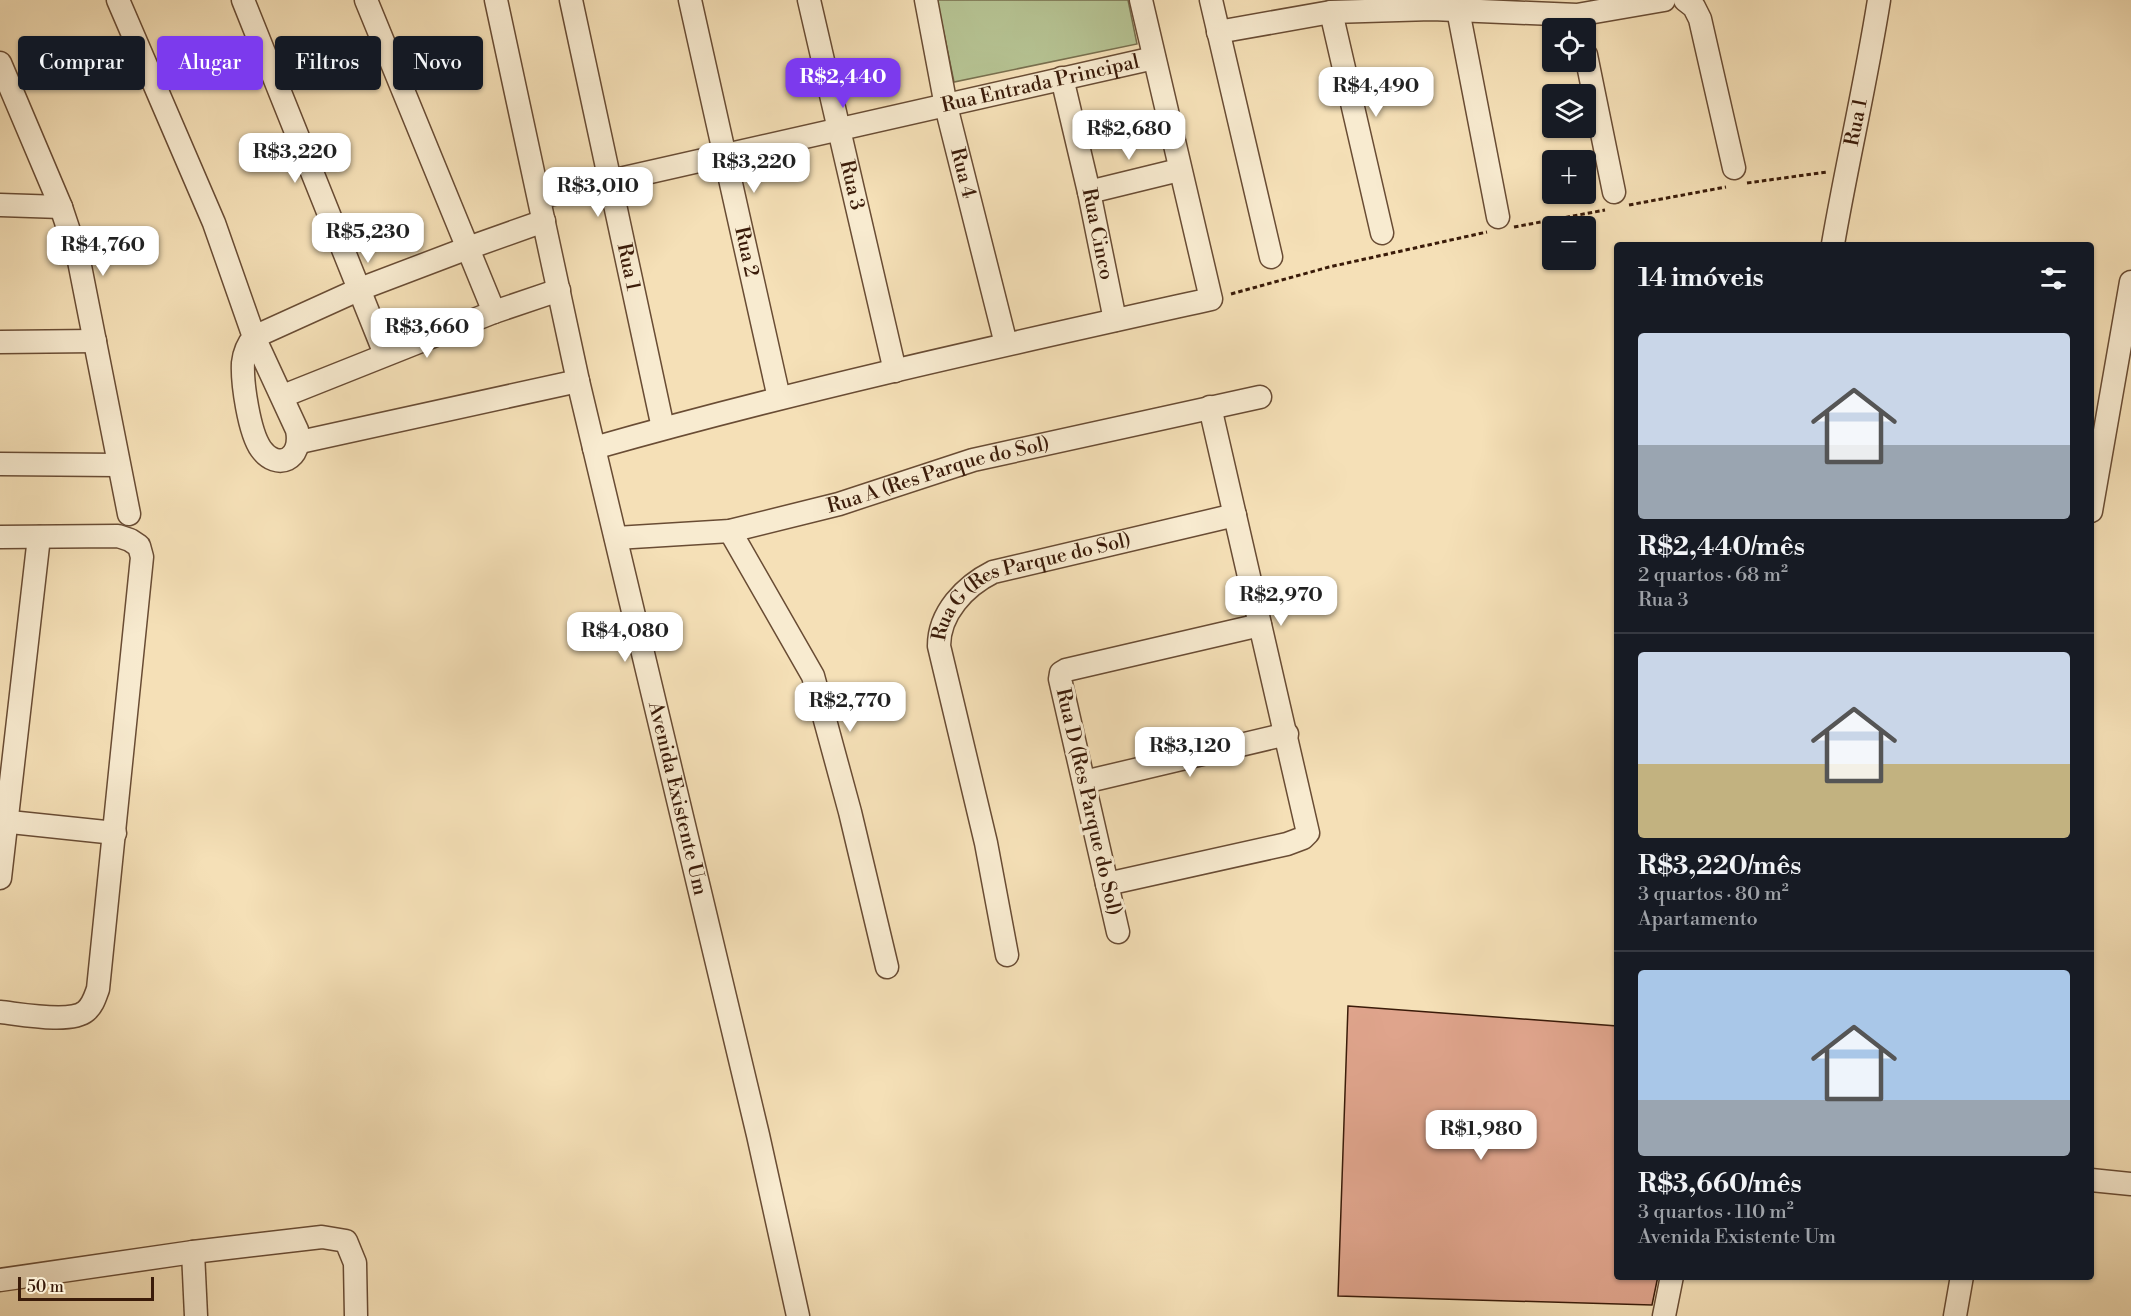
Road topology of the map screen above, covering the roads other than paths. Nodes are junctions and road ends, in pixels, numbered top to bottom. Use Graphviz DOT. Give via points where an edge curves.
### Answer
graph roads {
  1 [pos="118,0"];
  2 [pos="243,0"];
  3 [pos="366,0"];
  4 [pos="496,0"];
  5 [pos="571,0"];
  6 [pos="690,0"];
  7 [pos="808,0"];
  8 [pos="926,0"];
  9 [pos="1141,0"];
  10 [pos="1211,0"];
  11 [pos="1664,0"];
  12 [pos="1685,0"];
  13 [pos="1879,0"];
  14 [pos="1427,4"];
  15 [pos="1458,10"];
  16 [pos="1331,12"];
  17 [pos="1542,18"];
  18 [pos="1594,18"];
  19 [pos="1218,32"];
  20 [pos="1154,58"];
  21 [pos="1,67"];
  22 [pos="1589,72"];
  23 [pos="1062,78"];
  24 [pos="946,106"];
  25 [pos="838,130"];
  26 [pos="725,155"];
  27 [pos="1179,170"];
  28 [pos="1735,179"];
  29 [pos="611,180"];
  30 [pos="1089,192"];
  31 [pos="540,197"];
  32 [pos="1616,202"];
  33 [pos="0,205"];
  34 [pos="61,207"];
  35 [pos="544,221"];
  36 [pos="1502,225"];
  37 [pos="1382,233"];
  38 [pos="1833,242"];
  39 [pos="468,248"];
  40 [pos="1271,257"];
  41 [pos="2131,282"];
  42 [pos="360,289"];
  43 [pos="559,290"];
  44 [pos="494,312"];
  45 [pos="1115,320"];
  46 [pos="254,338"];
  47 [pos="95,341"];
  48 [pos="0,342"];
  49 [pos="1006,344"];
  50 [pos="385,354"];
  51 [pos="895,371"];
  52 [pos="578,381"];
  53 [pos="283,396"];
  54 [pos="1260,397"];
  55 [pos="779,398"];
  56 [pos="1210,407"];
  57 [pos="663,428"];
  58 [pos="300,442"];
  59 [pos="594,448"];
  60 [pos="0,464"];
  61 [pos="118,465"];
  62 [pos="2094,494"];
  63 [pos="129,514"];
  64 [pos="1235,515"];
  65 [pos="730,531"];
  66 [pos="0,537"];
  67 [pos="39,537"];
  68 [pos="616,538"];
  69 [pos="1260,625"];
  70 [pos="1287,734"];
  71 [pos="1084,782"];
  72 [pos="3,822"];
  73 [pos="115,833"];
  74 [pos="0,878"];
  75 [pos="1107,884"];
  76 [pos="1118,932"];
  77 [pos="1007,955"];
  78 [pos="887,967"];
  79 [pos="0,1012"];
  80 [pos="2094,1179"];
  81 [pos="2131,1184"];
  82 [pos="193,1252"];
  83 [pos="0,1280"];
  84 [pos="1671,1280"];
  85 [pos="1961,1280"];
  86 [pos="196,1316"];
  87 [pos="356,1316"];
  88 [pos="798,1316"];
  89 [pos="1664,1316"];
  90 [pos="1955,1316"];
  1 -- 46 [label="street" via="214,223"];
  2 -- 42 [label="street"];
  3 -- 39 [label="street"];
  4 -- 31 [label="street, Avenida Existente Um"];
  5 -- 29 [label="street, Rua 1"];
  6 -- 26 [label="street, Rua 2"];
  7 -- 25 [label="street, Rua 3"];
  8 -- 24 [label="street, Rua 4"];
  9 -- 20 [label="street"];
  10 -- 19 [label="street"];
  11 -- 18 [label="street"];
  12 -- 28 [label="street" via="1700,19"];
  13 -- 38 [label="street, Rua 1"];
  14 -- 15 [label="street"];
  14 -- 16 [label="street"];
  15 -- 17 [label="street"];
  15 -- 36 [label="street"];
  16 -- 19 [label="street"];
  16 -- 37 [label="street"];
  19 -- 40 [label="street"];
  20 -- 23 [label="street, Rua Entrada Principal"];
  20 -- 27 [label="street"];
  21 -- 34 [label="street"];
  22 -- 32 [label="street"];
  23 -- 24 [label="street, Rua Entrada Principal"];
  23 -- 30 [label="street, Rua Cinco"];
  24 -- 25 [label="street, Rua Entrada Principal"];
  24 -- 49 [label="street, Rua 4"];
  25 -- 26 [label="street, Rua Entrada Principal"];
  25 -- 51 [label="street, Rua 3"];
  26 -- 29 [label="street, Rua Entrada Principal"];
  26 -- 55 [label="street, Rua 2"];
  27 -- 30 [label="street"];
  27 -- 45 [label="street" via="1211,299"];
  29 -- 31 [label="street, Rua Entrada Principal"];
  29 -- 57 [label="street, Rua 1"];
  30 -- 45 [label="street, Rua Cinco"];
  31 -- 35 [label="street, Avenida Existente Um"];
  33 -- 34 [label="street"];
  34 -- 47 [label="street" via="79,261"];
  35 -- 39 [label="street"];
  35 -- 43 [label="street, Avenida Existente Um"];
  39 -- 42 [label="street"];
  39 -- 44 [label="street"];
  41 -- 62 [label="street"];
  42 -- 46 [label="street"];
  42 -- 50 [label="street"];
  43 -- 44 [label="street"];
  43 -- 52 [label="street, Avenida Existente Um"];
  44 -- 50 [label="street"];
  45 -- 49 [label="street"];
  46 -- 53 [label="street"];
  46 -- 58 [label="street" via="243,363 248,413 260,448 271,458 281,460 292,457"];
  47 -- 48 [label="street"];
  47 -- 61 [label="street"];
  49 -- 51 [label="street"];
  50 -- 53 [label="street"];
  51 -- 55 [label="street"];
  52 -- 58 [label="street"];
  52 -- 59 [label="street, Avenida Existente Um"];
  53 -- 58 [label="street"];
  54 -- 56 [label="street, Rua A (Res Parque do Sol)"];
  55 -- 57 [label="street"];
  56 -- 64 [label="street"];
  56 -- 65 [label="street, Rua A (Res Parque do Sol)" via="973,460 839,504"];
  57 -- 59 [label="street"];
  59 -- 68 [label="street, Avenida Existente Um"];
  60 -- 61 [label="street"];
  61 -- 63 [label="street"];
  64 -- 69 [label="street"];
  64 -- 77 [label="street, Rua G (Res Parque do Sol)" via="993,572 968,589 943,621 939,646 986,843"];
  65 -- 68 [label="street, Rua A (Res Parque do Sol)"];
  65 -- 78 [label="street" via="813,676"];
  66 -- 67 [label="street"];
  67 -- 72 [label="street"];
  67 -- 73 [label="street" via="118,536 139,546 142,557"];
  68 -- 88 [label="street, Avenida Existente Um"];
  69 -- 70 [label="street"];
  69 -- 71 [label="street, Rua D (Res Parque do Sol)" via="1061,673"];
  70 -- 71 [label="street"];
  70 -- 75 [label="street" via="1308,828 1306,836 1287,844"];
  71 -- 75 [label="street, Rua D (Res Parque do Sol)"];
  72 -- 73 [label="street"];
  72 -- 74 [label="street"];
  73 -- 79 [label="street" via="98,989 93,1003 75,1016"];
  75 -- 76 [label="street, Rua D (Res Parque do Sol)"];
  80 -- 81 [label="street"];
  82 -- 83 [label="street"];
  82 -- 86 [label="street"];
  82 -- 87 [label="street" via="322,1237 346,1241 355,1263"];
  84 -- 89 [label="street"];
  85 -- 90 [label="street"];
}
